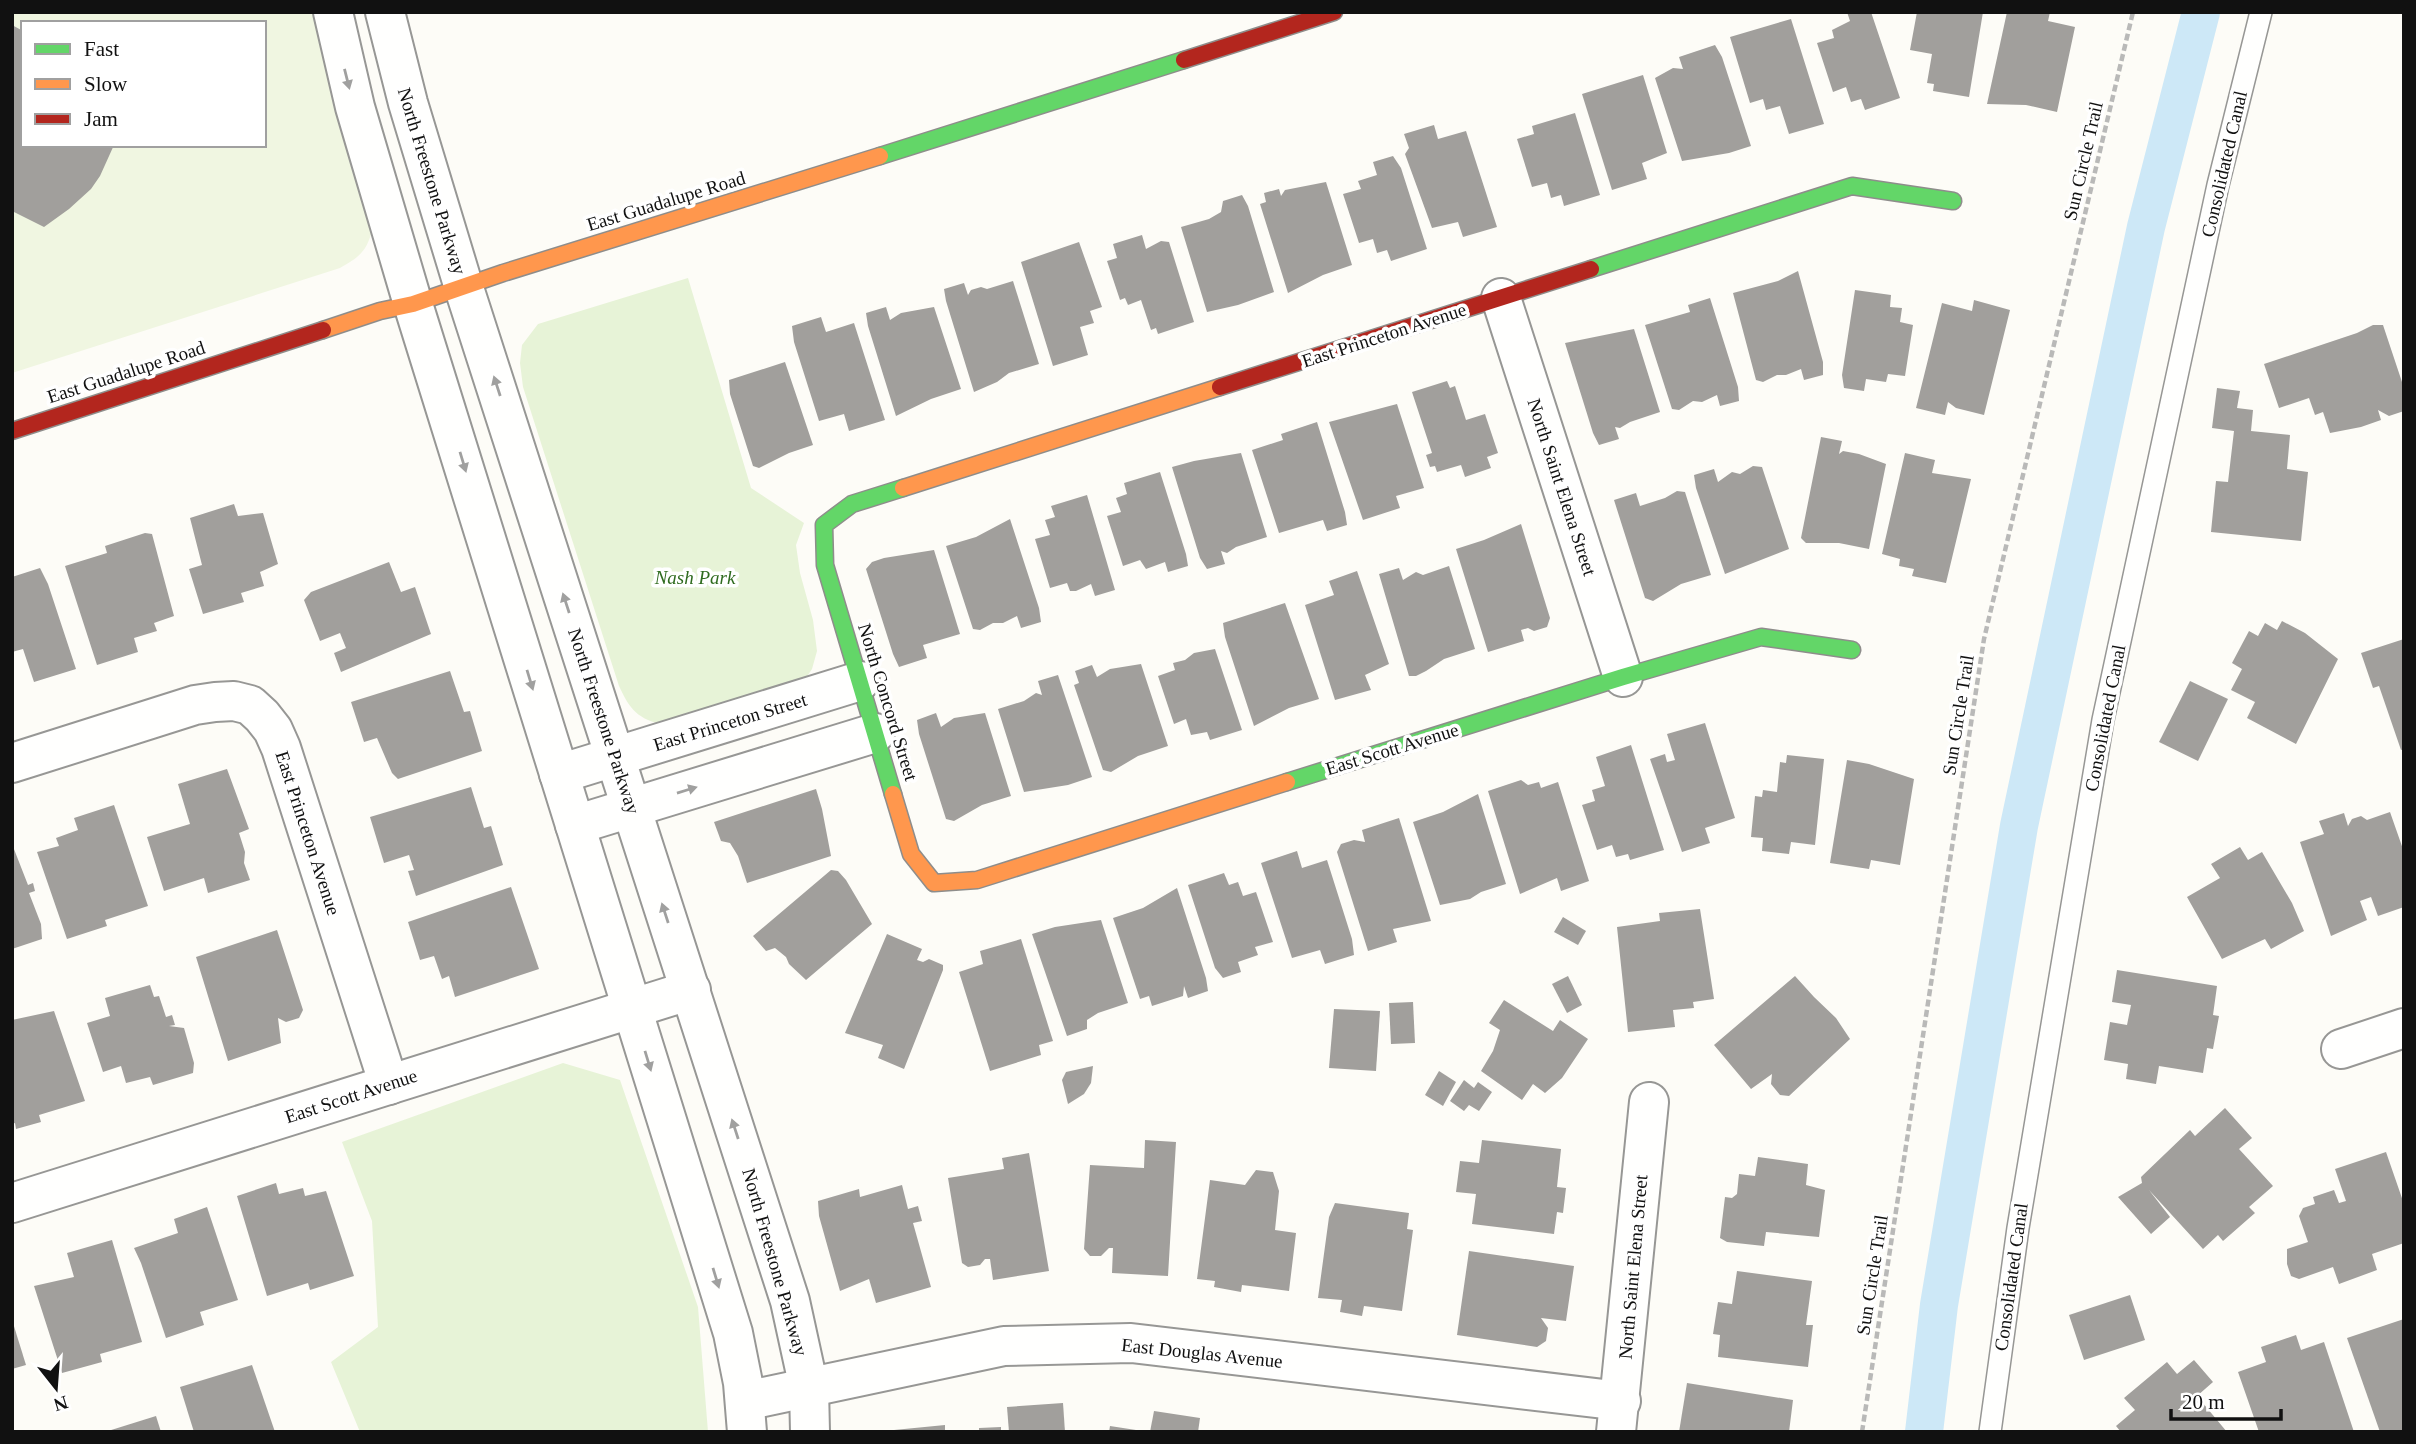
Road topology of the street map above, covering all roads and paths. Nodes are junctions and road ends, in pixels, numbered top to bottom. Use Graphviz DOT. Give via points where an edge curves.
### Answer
graph roads {
  1 [pos="332,12"];
  2 [pos="386,12"];
  3 [pos="1334,12"];
  4 [pos="2133,12"];
  5 [pos="2261,12"];
  6 [pos="1953,201"];
  7 [pos="464,288"];
  8 [pos="1501,298"];
  9 [pos="413,304"];
  10 [pos="12,431"];
  11 [pos="824,525"];
  12 [pos="1852,650"];
  13 [pos="1623,677"];
  14 [pos="860,681"];
  15 [pos="875,733"];
  16 [pos="615,758"];
  17 [pos="12,763"];
  18 [pos="559,774"];
  19 [pos="631,807"];
  20 [pos="575,825"];
  21 [pos="933,883"];
  22 [pos="691,990"];
  23 [pos="632,1008"];
  24 [pos="2404,1028"];
  25 [pos="2341,1049"];
  26 [pos="388,1084"];
  27 [pos="1649,1102"];
  28 [pos="12,1203"];
  29 [pos="809,1388"];
  30 [pos="746,1416"];
  31 [pos="1618,1416"];
  32 [pos="810,1432"];
  33 [pos="1861,1432"];
  34 [pos="1990,1432"];
  1 -- 9 [label="street, one-way"];
  2 -- 7 [label="street, North Freestone Parkway"];
  3 -- 7 [label="street, East Guadalupe Road"];
  4 -- 33 [label="path, Sun Circle Trail" via="1984,639"];
  5 -- 34 [label="lane, Consolidated Canal" via="2218,185 2103,720 2018,1228"];
  6 -- 8 [label="street, East Princeton Avenue" via="1852,186"];
  7 -- 9 [label="street, East Guadalupe Road"];
  16 -- 7 [label="street, North Freestone Parkway, one-way"];
  8 -- 11 [label="street, East Princeton Avenue" via="852,504"];
  8 -- 13 [label="street, North Saint Elena Street"];
  9 -- 10 [label="street, East Guadalupe Road"];
  9 -- 18 [label="street, one-way"];
  11 -- 14 [label="street, North Concord Street" via="825,565"];
  12 -- 13 [label="street, East Scott Avenue" via="1761,637"];
  13 -- 21 [label="street, East Scott Avenue" via="977,880"];
  14 -- 15 [label="street, North Concord Street"];
  14 -- 16 [label="street, East Princeton Street"];
  19 -- 15 [label="street, one-way"];
  15 -- 21 [label="street, North Concord Street" via="911,854"];
  16 -- 18 [label="street, East Princeton Street"];
  16 -- 19 [label="street, North Freestone Parkway"];
  17 -- 26 [label="street, East Princeton Avenue" via="195,705 233,701 250,705 273,730 281,748"];
  18 -- 20 [label="street"];
  19 -- 20 [label="street"];
  22 -- 19 [label="street, North Freestone Parkway, one-way"];
  20 -- 23 [label="street"];
  22 -- 23 [label="street, East Scott Avenue"];
  29 -- 22 [label="street, North Freestone Parkway, one-way" via="790,1301"];
  23 -- 26 [label="street, East Scott Avenue"];
  23 -- 30 [label="street, one-way" via="733,1333"];
  24 -- 25 [label="street"];
  26 -- 28 [label="street, East Scott Avenue"];
  27 -- 31 [label="street, North Saint Elena Street"];
  29 -- 30 [label="street, East Douglas Avenue"];
  29 -- 31 [label="street, East Douglas Avenue" via="1004,1346 1131,1343"];
  29 -- 32 [label="street, North Freestone Parkway"];
}
